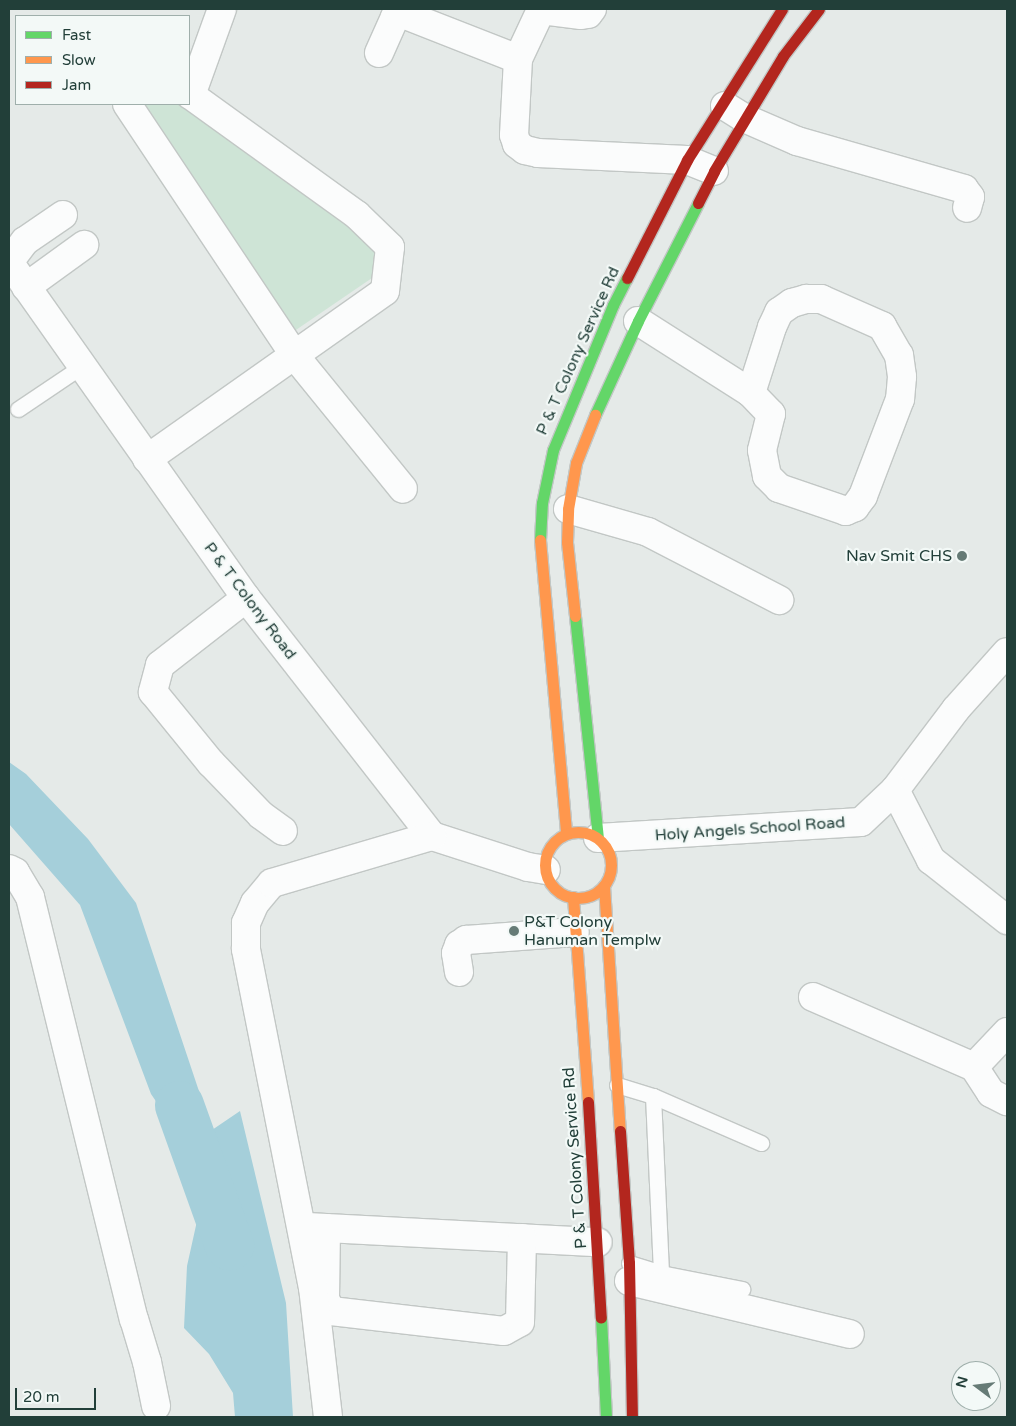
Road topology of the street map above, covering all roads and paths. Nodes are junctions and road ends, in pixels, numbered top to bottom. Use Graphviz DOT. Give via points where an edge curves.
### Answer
graph roads {
  1 [pos="222,9"];
  2 [pos="592,9"];
  3 [pos="782,9"];
  4 [pos="819,9"];
  5 [pos="539,10"];
  6 [pos="436,17"];
  7 [pos="379,53"];
  8 [pos="518,59"];
  9 [pos="190,95"];
  10 [pos="128,105"];
  11 [pos="733,111"];
  12 [pos="687,160"];
  13 [pos="714,171"];
  14 [pos="967,208"];
  15 [pos="63,215"];
  16 [pos="84,245"];
  17 [pos="9,262"];
  18 [pos="26,287"];
  19 [pos="638,321"];
  20 [pos="295,356"];
  21 [pos="82,366"];
  22 [pos="751,393"];
  23 [pos="18,409"];
  24 [pos="147,459"];
  25 [pos="402,489"];
  26 [pos="568,510"];
  27 [pos="246,598"];
  28 [pos="779,600"];
  29 [pos="1007,652"];
  30 [pos="895,790"];
  31 [pos="283,831"];
  32 [pos="566,834"];
  33 [pos="432,836"];
  34 [pos="598,838"];
  35 [pos="9,868"];
  36 [pos="546,870"];
  37 [pos="604,886"];
  38 [pos="573,898"];
  39 [pos="1007,920"];
  40 [pos="575,932"];
  41 [pos="460,972"];
  42 [pos="814,997"];
  43 [pos="1007,1032"];
  44 [pos="974,1068"];
  45 [pos="617,1085"];
  46 [pos="653,1096"];
  47 [pos="1007,1101"];
  48 [pos="762,1143"];
  49 [pos="313,1227"];
  50 [pos="522,1238"];
  51 [pos="598,1253"];
  52 [pos="629,1272"];
  53 [pos="661,1272"];
  54 [pos="742,1289"];
  55 [pos="850,1334"];
  56 [pos="156,1406"];
  57 [pos="328,1417"];
  58 [pos="606,1417"];
  59 [pos="632,1417"];
  1 -- 9 [label="street"];
  2 -- 5 [label="street" via="581,15"];
  3 -- 11 [label="street, P & T Colony Service Rd"];
  4 -- 11 [label="street"];
  5 -- 8 [label="street"];
  6 -- 7 [label="street" via="403,14 394,17"];
  6 -- 8 [label="street"];
  8 -- 12 [label="street" via="514,135 517,144 525,150"];
  9 -- 20 [label="street" via="356,215 390,247 385,291"];
  10 -- 20 [label="street"];
  11 -- 12 [label="street, P & T Colony Service Rd"];
  11 -- 13 [label="street"];
  11 -- 14 [label="street" via="797,141 964,189 970,197"];
  12 -- 13 [label="street"];
  12 -- 32 [label="street, P & T Colony Service Rd" via="613,305 577,388 552,450 542,504 540,540"];
  13 -- 19 [label="street"];
  15 -- 17 [label="street" via="25,241"];
  16 -- 18 [label="street"];
  17 -- 18 [label="street, P & T Colony Road"];
  18 -- 21 [label="street, P & T Colony Road"];
  19 -- 22 [label="street"];
  19 -- 26 [label="street" via="576,463"];
  20 -- 24 [label="street"];
  20 -- 25 [label="street"];
  21 -- 23 [label="lane"];
  21 -- 24 [label="street, P & T Colony Road"];
  22 -- 22 [label="street" via="772,327 779,312 792,304 806,299 821,299 882,326 899,355 900,399 863,496 855,507 846,511 778,488 767,476 762,450 770,414"];
  24 -- 27 [label="street, P & T Colony Road"];
  26 -- 28 [label="street" via="648,532"];
  26 -- 34 [label="street" via="566,542"];
  27 -- 31 [label="street" via="160,665 154,692 212,763 261,815"];
  27 -- 33 [label="street, P & T Colony Road"];
  29 -- 30 [label="street, Holy Angels School Road" via="956,709"];
  30 -- 34 [label="street, Holy Angels School Road" via="861,822"];
  30 -- 39 [label="street" via="931,860"];
  32 -- 34 [label="street" via="582,833"];
  32 -- 36 [label="street" via="550,849"];
  33 -- 36 [label="street"];
  33 -- 49 [label="street" via="272,883 255,903 246,923 246,949"];
  34 -- 37 [label="street" via="611,861"];
  35 -- 56 [label="street" via="30,897"];
  36 -- 38 [label="street" via="556,890"];
  37 -- 38 [label="street" via="586,897"];
  37 -- 45 [label="street"];
  38 -- 40 [label="street, P & T Colony Service Rd"];
  40 -- 41 [label="street" via="466,940 456,953"];
  40 -- 51 [label="street, P & T Colony Service Rd"];
  42 -- 44 [label="street"];
  43 -- 44 [label="street"];
  44 -- 47 [label="street" via="991,1093"];
  45 -- 46 [label="lane"];
  45 -- 52 [label="street"];
  46 -- 48 [label="lane"];
  46 -- 53 [label="lane"];
  49 -- 50 [label="street"];
  49 -- 50 [label="street" via="325,1299 331,1311 504,1331 520,1322"];
  49 -- 57 [label="street" via="313,1288"];
  50 -- 51 [label="street"];
  51 -- 52 [label="street"];
  51 -- 58 [label="street, P & T Colony Service Rd"];
  52 -- 53 [label="lane"];
  52 -- 55 [label="street"];
  52 -- 59 [label="street"];
  53 -- 54 [label="lane"];
}
